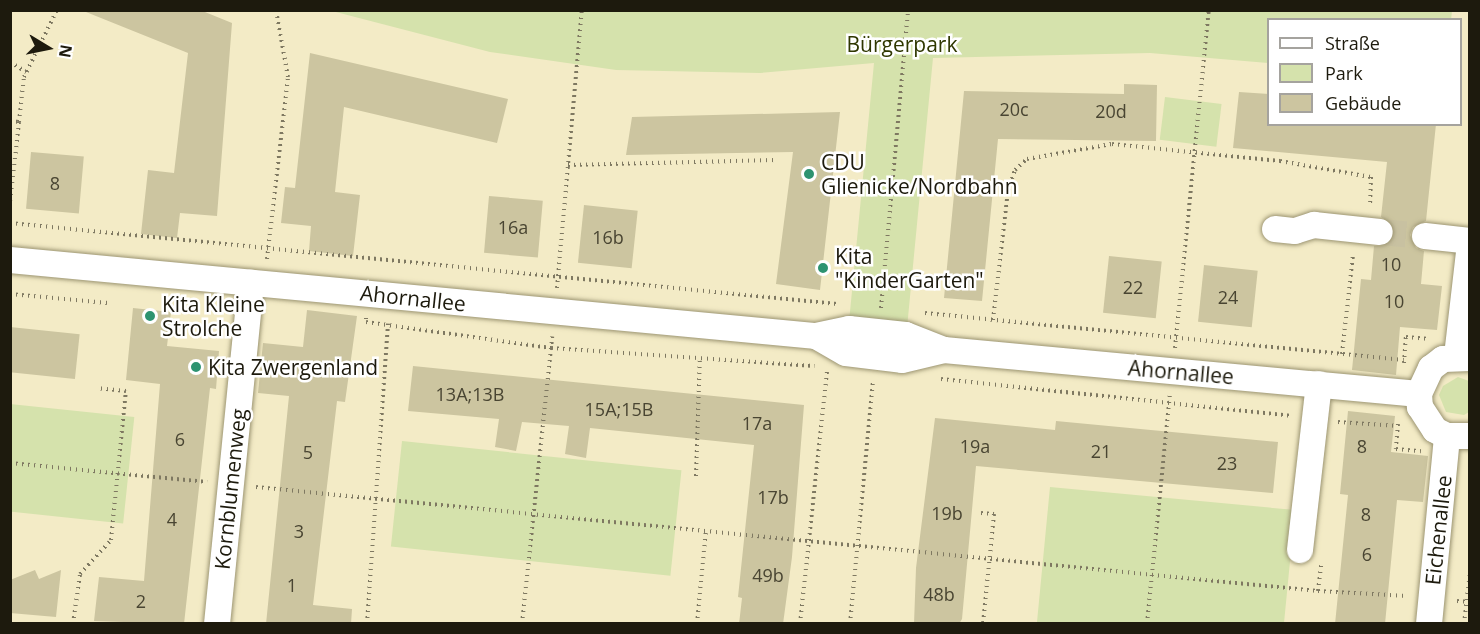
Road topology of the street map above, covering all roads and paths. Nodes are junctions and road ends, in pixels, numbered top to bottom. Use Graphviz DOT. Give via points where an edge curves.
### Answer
graph roads {
  1 [pos="57,10"];
  2 [pos="276,10"];
  3 [pos="582,10"];
  4 [pos="908,10"];
  5 [pos="1209,10"];
  6 [pos="10,62"];
  7 [pos="26,72"];
  8 [pos="10,121"];
  9 [pos="19,122"];
  10 [pos="572,122"];
  11 [pos="1196,150"];
  12 [pos="777,160"];
  13 [pos="568,165"];
  14 [pos="10,202"];
  15 [pos="10,223"];
  16 [pos="1275,230"];
  17 [pos="1368,231"];
  18 [pos="1425,236"];
  19 [pos="1470,242"];
  20 [pos="269,248"];
  21 [pos="10,260"];
  22 [pos="258,284"];
  23 [pos="10,294"];
  24 [pos="109,303"];
  25 [pos="845,305"];
  26 [pos="869,307"];
  27 [pos="880,309"];
  28 [pos="892,310"];
  29 [pos="914,312"];
  30 [pos="993,320"];
  31 [pos="388,324"];
  32 [pos="1177,338"];
  33 [pos="1427,339"];
  34 [pos="1342,354"];
  35 [pos="700,357"];
  36 [pos="1463,357"];
  37 [pos="827,367"];
  38 [pos="874,372"];
  39 [pos="1173,372"];
  40 [pos="1319,384"];
  41 [pos="99,388"];
  42 [pos="1419,394"];
  43 [pos="1344,415"];
  44 [pos="1334,421"];
  45 [pos="1343,422"];
  46 [pos="1458,436"];
  47 [pos="1423,451"];
  48 [pos="10,463"];
  49 [pos="118,473"];
  50 [pos="696,476"];
  51 [pos="230,485"];
  52 [pos="375,498"];
  53 [pos="981,513"];
  54 [pos="706,529"];
  55 [pos="809,539"];
  56 [pos="857,544"];
  57 [pos="530,548"];
  58 [pos="1300,550"];
  59 [pos="990,556"];
  60 [pos="1470,572"];
  61 [pos="1152,575"];
  62 [pos="1431,598"];
  63 [pos="1468,602"];
  64 [pos="73,624"];
  65 [pos="217,624"];
  66 [pos="367,624"];
  67 [pos="522,624"];
  68 [pos="697,624"];
  69 [pos="800,624"];
  70 [pos="850,624"];
  71 [pos="983,624"];
  72 [pos="1147,624"];
  73 [pos="1429,624"];
  74 [pos="1464,624"];
  1 -- 7 [label="path"];
  2 -- 20 [label="path" via="288,77"];
  3 -- 10 [label="path"];
  4 -- 27 [label="path"];
  5 -- 11 [label="path"];
  6 -- 7 [label="path"];
  7 -- 9 [label="path"];
  8 -- 9 [label="path"];
  9 -- 14 [label="path"];
  11 -- 17 [label="path" via="1371,177"];
  11 -- 30 [label="path" via="1112,144 1027,159 1015,170 1008,190"];
  11 -- 32 [label="path"];
  12 -- 13 [label="path"];
  15 -- 20 [label="path"];
  16 -- 17 [label="street" via="1295,231 1314,225"];
  17 -- 34 [label="path"];
  18 -- 19 [label="street"];
  19 -- 36 [label="street"];
  20 -- 22 [label="path"];
  20 -- 25 [label="path"];
  21 -- 22 [label="street, Ahornallee"];
  22 -- 39 [label="street, Ahornallee" via="816,336 846,353 902,360 944,350"];
  22 -- 51 [label="street, Kornblumenweg"];
  23 -- 24 [label="path"];
  26 -- 27 [label="path"];
  27 -- 28 [label="path"];
  29 -- 30 [label="path"];
  30 -- 32 [label="path"];
  31 -- 52 [label="path"];
  32 -- 34 [label="path"];
  32 -- 39 [label="path"];
  33 -- 34 [label="path" via="1406,337 1404,360"];
  35 -- 50 [label="path"];
  36 -- 42 [label="street" via="1431,368"];
  37 -- 55 [label="path"];
  38 -- 56 [label="path"];
  39 -- 40 [label="street, Ahornallee"];
  39 -- 61 [label="path"];
  40 -- 42 [label="street, Ahornallee"];
  40 -- 58 [label="street"];
  41 -- 49 [label="path" via="126,390"];
  42 -- 46 [label="street" via="1426,420"];
  43 -- 45 [label="path"];
  44 -- 45 [label="path"];
  45 -- 47 [label="path" via="1398,426 1396,449"];
  46 -- 62 [label="street, Eichenallee"];
  48 -- 49 [label="path"];
  49 -- 51 [label="path"];
  49 -- 64 [label="path" via="111,540 80,574"];
  51 -- 52 [label="path"];
  51 -- 65 [label="street, Kornblumenweg"];
  52 -- 54 [label="path"];
  52 -- 66 [label="path"];
  53 -- 59 [label="path" via="994,514"];
  54 -- 55 [label="path"];
  54 -- 68 [label="path"];
  55 -- 56 [label="path"];
  55 -- 69 [label="path"];
  56 -- 59 [label="path"];
  56 -- 70 [label="path"];
  57 -- 67 [label="path"];
  59 -- 61 [label="path"];
  59 -- 71 [label="path"];
  60 -- 63 [label="path"];
  61 -- 62 [label="path"];
  61 -- 72 [label="path"];
  62 -- 63 [label="path"];
  62 -- 73 [label="street, Eichenallee"];
  63 -- 74 [label="path"];
}
